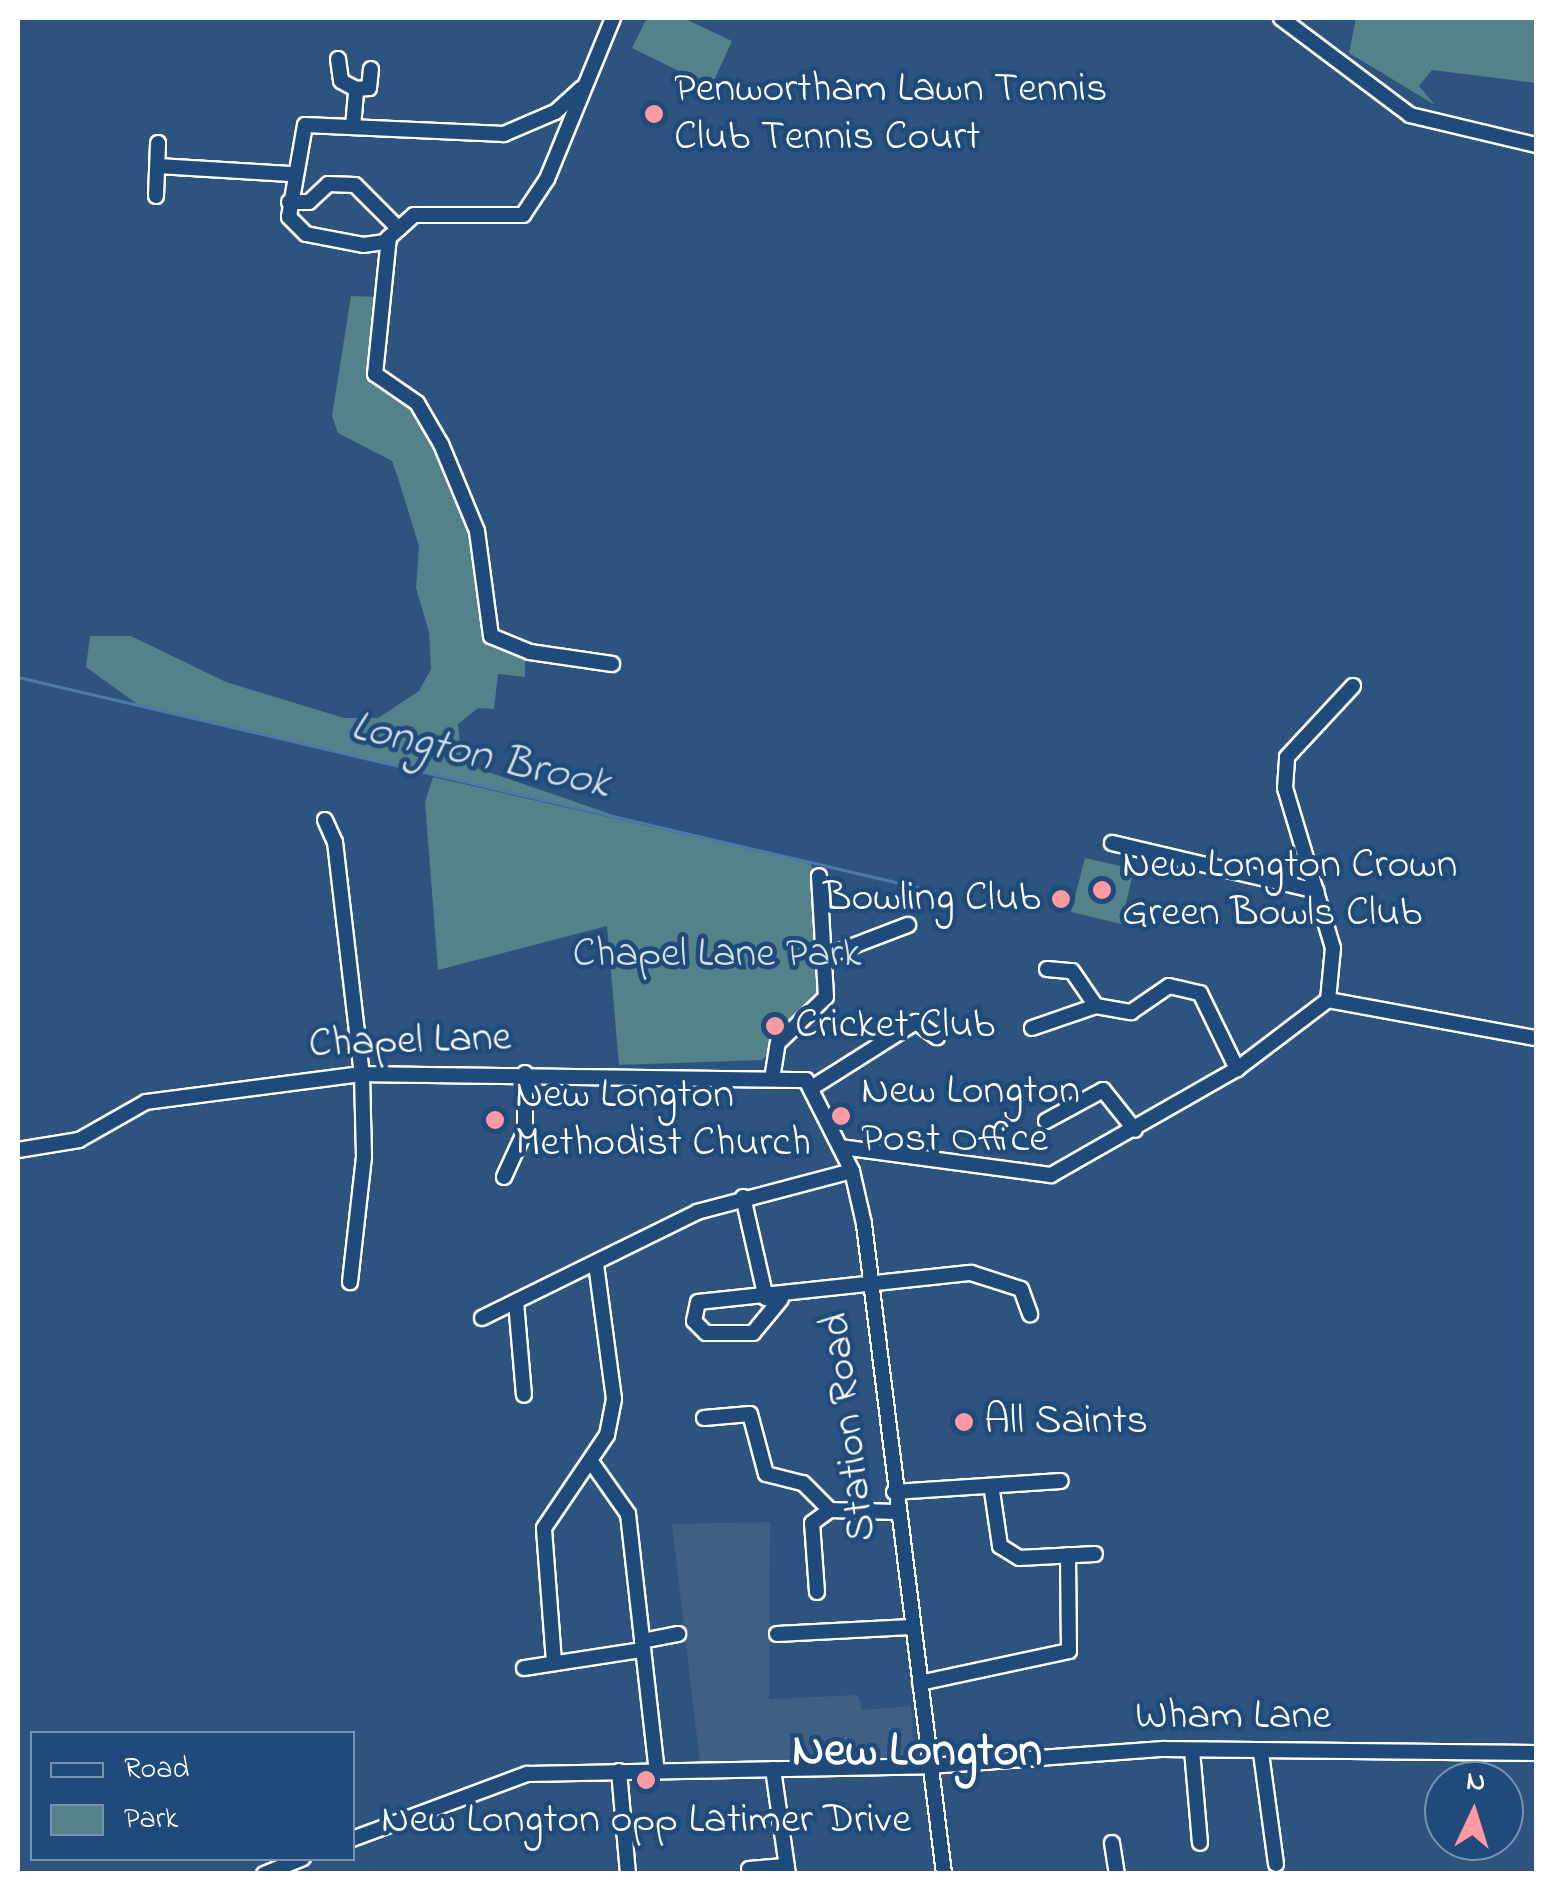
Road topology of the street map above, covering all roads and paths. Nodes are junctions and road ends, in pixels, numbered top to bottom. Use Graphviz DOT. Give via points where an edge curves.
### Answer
graph roads {
  1 [pos="613,18"];
  2 [pos="1281,18"];
  3 [pos="338,59"];
  4 [pos="371,69"];
  5 [pos="582,88"];
  6 [pos="356,89"];
  7 [pos="353,127"];
  8 [pos="158,143"];
  9 [pos="1536,144"];
  10 [pos="158,166"];
  11 [pos="290,174"];
  12 [pos="156,196"];
  13 [pos="289,202"];
  14 [pos="394,233"];
  15 [pos="612,664"];
  16 [pos="1353,686"];
  17 [pos="325,820"];
  18 [pos="1112,843"];
  19 [pos="819,876"];
  20 [pos="1316,890"];
  21 [pos="908,925"];
  22 [pos="824,957"];
  23 [pos="1046,970"];
  24 [pos="1328,1000"];
  25 [pos="1096,1006"];
  26 [pos="1032,1028"];
  27 [pos="937,1037"];
  28 [pos="1536,1038"];
  29 [pos="1237,1069"];
  30 [pos="773,1072"];
  31 [pos="525,1073"];
  32 [pos="362,1074"];
  33 [pos="813,1087"];
  34 [pos="1046,1121"];
  35 [pos="1135,1130"];
  36 [pos="842,1146"];
  37 [pos="18,1150"];
  38 [pos="852,1171"];
  39 [pos="504,1177"];
  40 [pos="743,1198"];
  41 [pos="596,1264"];
  42 [pos="350,1282"];
  43 [pos="868,1289"];
  44 [pos="774,1299"];
  45 [pos="516,1302"];
  46 [pos="1030,1314"];
  47 [pos="482,1318"];
  48 [pos="524,1395"];
  49 [pos="704,1418"];
  50 [pos="592,1463"];
  51 [pos="1061,1480"];
  52 [pos="992,1491"];
  53 [pos="894,1492"];
  54 [pos="830,1510"];
  55 [pos="896,1512"];
  56 [pos="1095,1554"];
  57 [pos="1068,1556"];
  58 [pos="817,1592"];
  59 [pos="910,1627"];
  60 [pos="678,1634"];
  61 [pos="777,1634"];
  62 [pos="642,1646"];
  63 [pos="554,1662"];
  64 [pos="524,1668"];
  65 [pos="920,1683"];
  66 [pos="1192,1750"];
  67 [pos="1261,1752"];
  68 [pos="1536,1753"];
  69 [pos="930,1766"];
  70 [pos="773,1769"];
  71 [pos="657,1771"];
  72 [pos="618,1772"];
  73 [pos="355,1838"];
  74 [pos="1112,1843"];
  75 [pos="1200,1843"];
  76 [pos="296,1861"];
  77 [pos="1276,1864"];
  78 [pos="750,1868"];
  79 [pos="787,1870"];
  80 [pos="264,1874"];
  81 [pos="628,1874"];
  82 [pos="944,1874"];
  83 [pos="1117,1874"];
  1 -- 5 [label="street"];
  2 -- 9 [label="street" via="1410,116"];
  3 -- 6 [label="street" via="341,81"];
  4 -- 6 [label="street" via="369,88"];
  5 -- 7 [label="street" via="555,112 504,134"];
  5 -- 14 [label="street" via="523,215 414,216"];
  6 -- 7 [label="street"];
  7 -- 11 [label="street" via="305,126"];
  8 -- 10 [label="street"];
  10 -- 11 [label="street"];
  10 -- 12 [label="street"];
  11 -- 13 [label="street"];
  13 -- 14 [label="street" via="289,217 318,239"];
  13 -- 14 [label="street" via="309,202 328,184 355,186"];
  14 -- 15 [label="street" via="376,374 418,404 441,444 477,531 491,636 530,652"];
  16 -- 20 [label="street" via="1287,757 1285,788"];
  17 -- 32 [label="street" via="335,842"];
  18 -- 20 [label="street"];
  19 -- 22 [label="street"];
  20 -- 24 [label="street" via="1333,948"];
  21 -- 22 [label="street"];
  22 -- 30 [label="street" via="826,997 778,1043"];
  23 -- 25 [label="street" via="1072,971"];
  24 -- 28 [label="street"];
  24 -- 29 [label="street"];
  25 -- 26 [label="street"];
  25 -- 29 [label="street" via="1131,1012 1169,986 1200,993"];
  27 -- 33 [label="street" via="916,1022"];
  29 -- 35 [label="street"];
  30 -- 31 [label="street, Chapel Lane"];
  30 -- 33 [label="street, Chapel Lane"];
  31 -- 32 [label="street, Chapel Lane"];
  31 -- 39 [label="street" via="525,1131"];
  32 -- 37 [label="street, Chapel Lane" via="146,1102 79,1140"];
  32 -- 42 [label="street" via="364,1157"];
  33 -- 36 [label="street, Station Road"];
  34 -- 35 [label="street" via="1067,1102 1103,1090"];
  35 -- 36 [label="street" via="1051,1175"];
  36 -- 38 [label="street, Station Road"];
  38 -- 40 [label="street"];
  38 -- 43 [label="street, Station Road"];
  40 -- 41 [label="street"];
  40 -- 44 [label="street"];
  41 -- 45 [label="street"];
  41 -- 50 [label="street" via="614,1400"];
  43 -- 44 [label="street"];
  43 -- 46 [label="street" via="890,1276 971,1273 1021,1289"];
  43 -- 53 [label="street, Station Road"];
  44 -- 44 [label="street" via="698,1302 694,1322 706,1333 753,1334"];
  45 -- 47 [label="street"];
  45 -- 48 [label="street"];
  49 -- 54 [label="street" via="750,1414 766,1474 803,1483"];
  50 -- 62 [label="street" via="628,1514"];
  50 -- 63 [label="street" via="544,1528"];
  51 -- 52 [label="street"];
  52 -- 53 [label="street"];
  52 -- 57 [label="street" via="1000,1546 1018,1558"];
  53 -- 55 [label="street, Station Road"];
  54 -- 55 [label="street"];
  54 -- 58 [label="street" via="812,1523"];
  55 -- 59 [label="street, Station Road"];
  56 -- 57 [label="street"];
  57 -- 65 [label="street" via="1069,1650"];
  59 -- 61 [label="street"];
  59 -- 65 [label="street, Station Road"];
  60 -- 62 [label="street"];
  62 -- 63 [label="street"];
  62 -- 71 [label="street"];
  63 -- 64 [label="street"];
  65 -- 69 [label="street, Station Road"];
  66 -- 67 [label="street, Wham Lane"];
  66 -- 69 [label="street, Wham Lane"];
  66 -- 75 [label="street"];
  67 -- 68 [label="street, Wham Lane"];
  67 -- 77 [label="street"];
  69 -- 70 [label="street, Wham Lane"];
  69 -- 82 [label="street, Station Road"];
  70 -- 71 [label="street, Wham Lane"];
  70 -- 79 [label="street"];
  71 -- 72 [label="street, Wham Lane"];
  72 -- 73 [label="street, Wham Lane" via="527,1774"];
  72 -- 81 [label="street"];
  74 -- 83 [label="street"];
  76 -- 80 [label="street"];
  78 -- 79 [label="street"];
}
